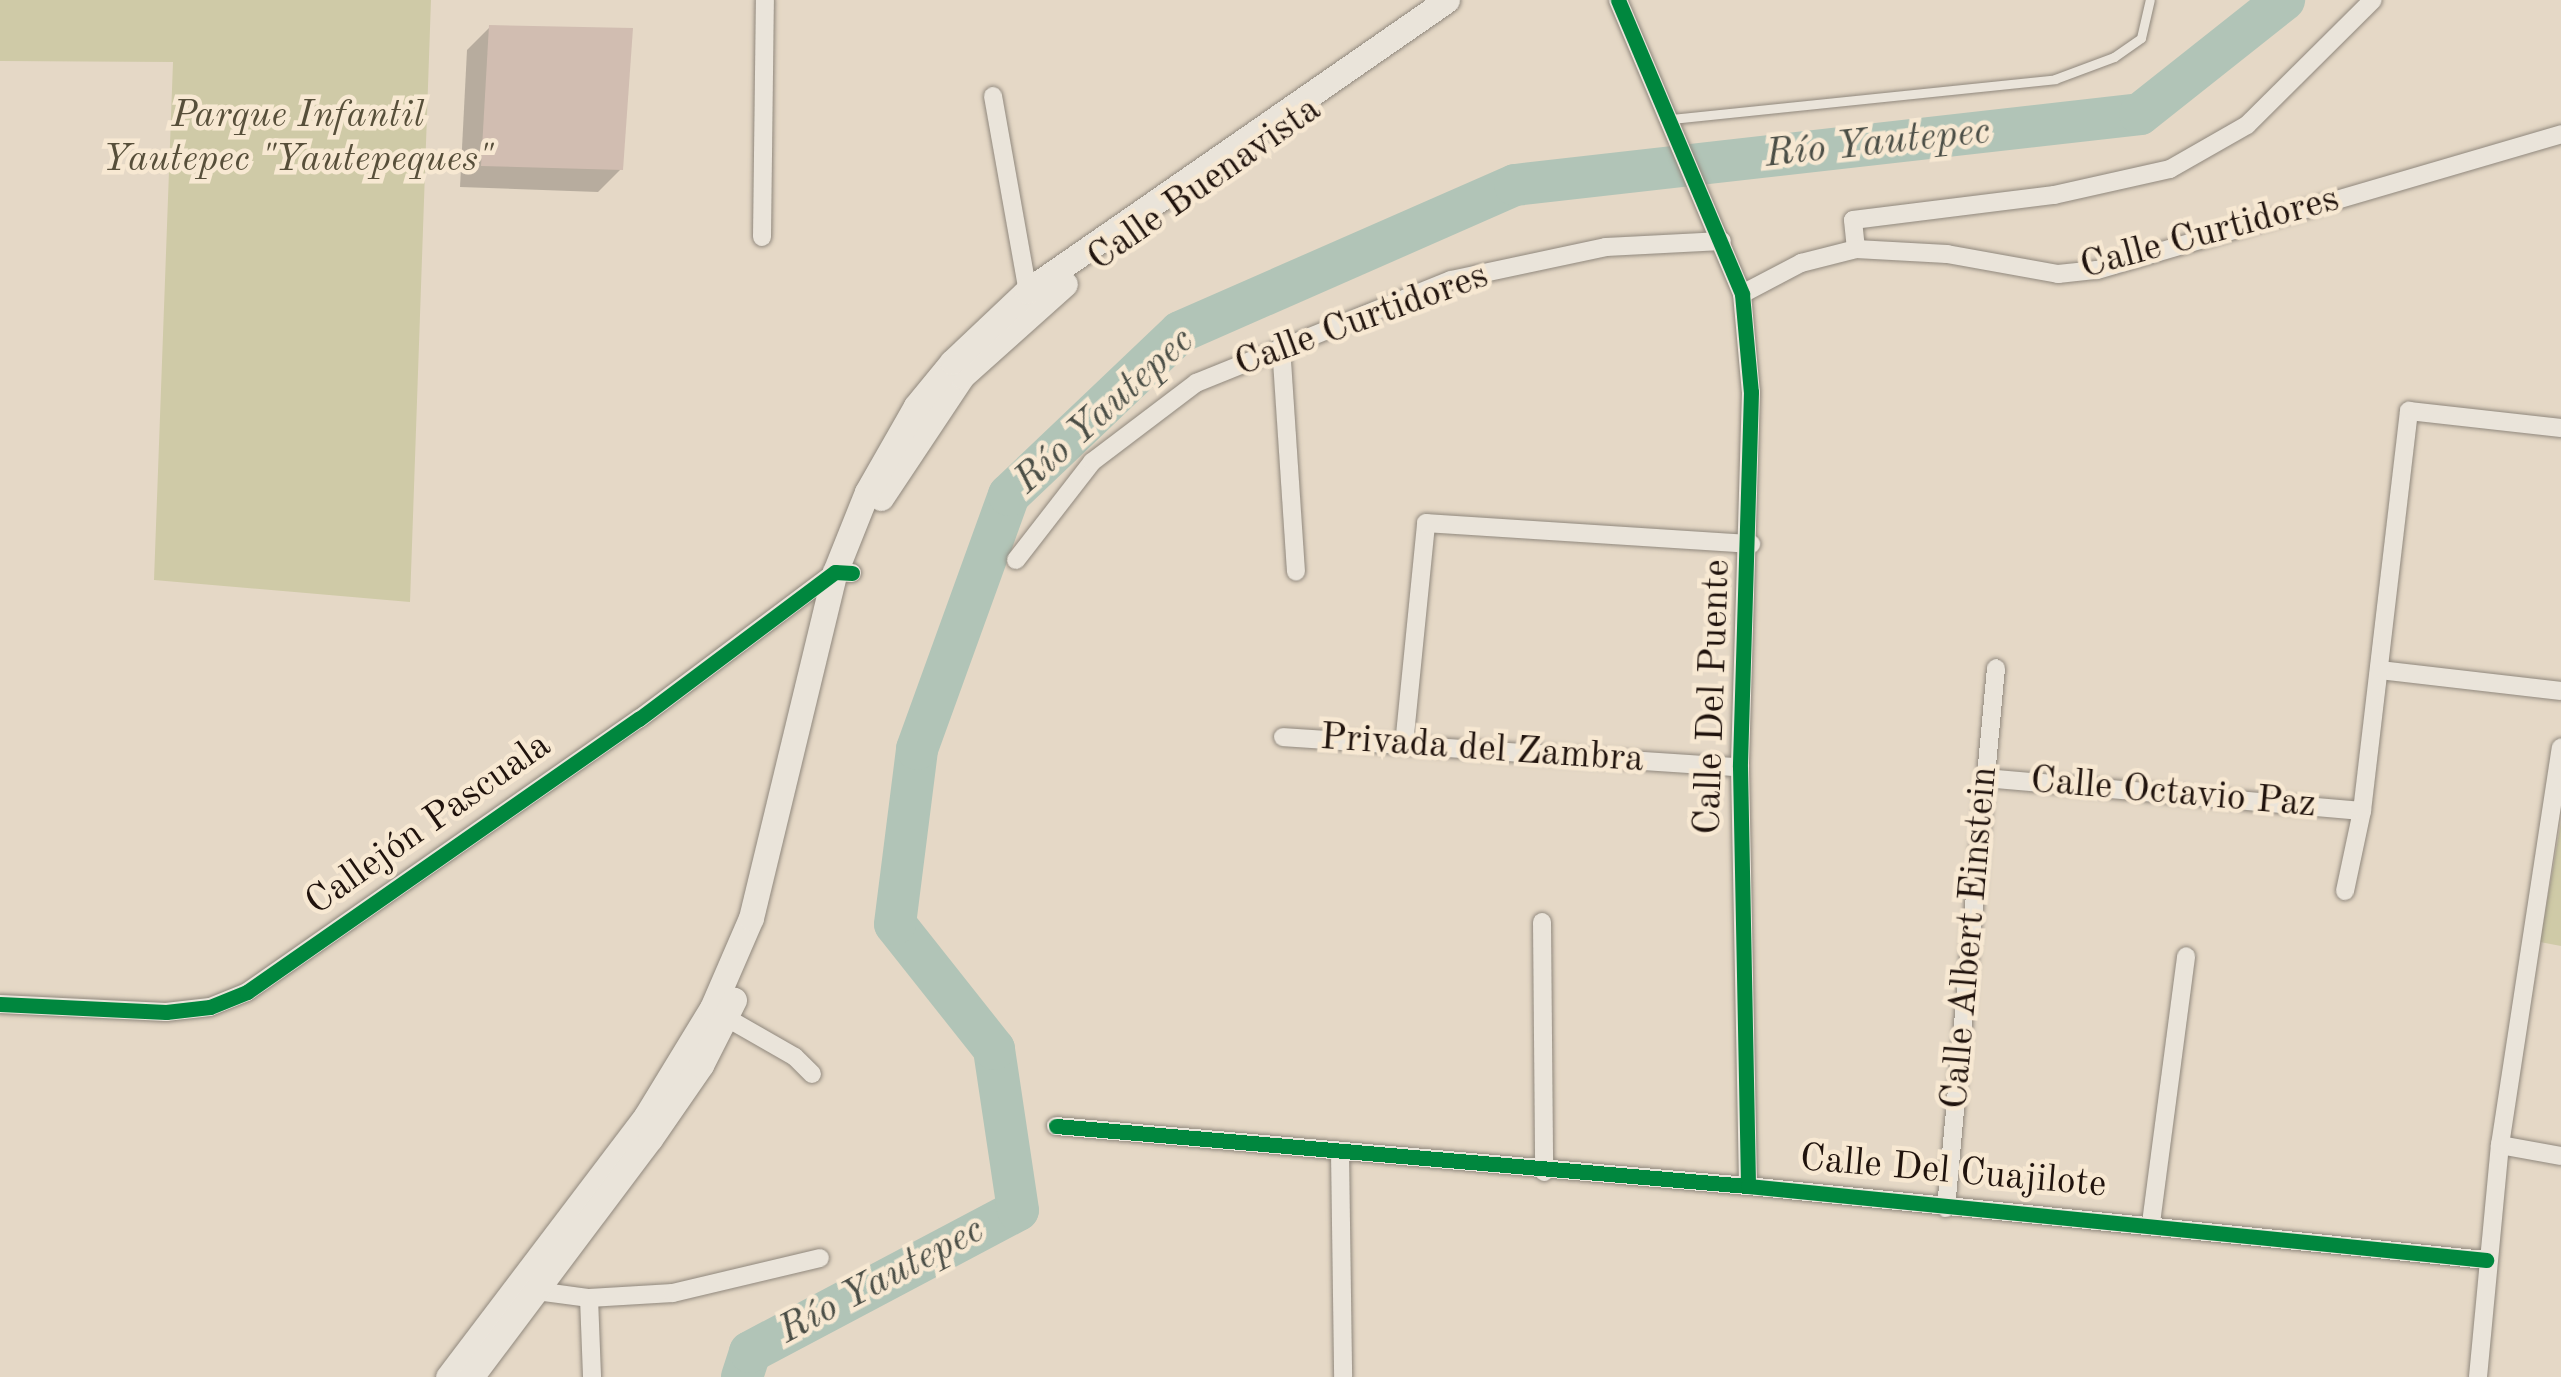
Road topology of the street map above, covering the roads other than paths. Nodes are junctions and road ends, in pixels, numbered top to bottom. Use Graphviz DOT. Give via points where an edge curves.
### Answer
graph roads {
  1 [pos="765,0"];
  2 [pos="1450,0"];
  3 [pos="1618,0"];
  4 [pos="2150,0"];
  5 [pos="2373,0"];
  6 [pos="993,96"];
  7 [pos="1671,119"];
  8 [pos="2561,134"];
  9 [pos="762,236"];
  10 [pos="1722,241"];
  11 [pos="1856,250"];
  12 [pos="1742,294"];
  13 [pos="1029,300"];
  14 [pos="1282,346"];
  15 [pos="2561,428"];
  16 [pos="1751,544"];
  17 [pos="1016,560"];
  18 [pos="844,572"];
  19 [pos="1296,572"];
  20 [pos="1996,668"];
  21 [pos="2380,670"];
  22 [pos="2561,691"];
  23 [pos="1283,737"];
  24 [pos="1404,745"];
  25 [pos="2561,748"];
  26 [pos="1740,766"];
  27 [pos="1985,778"];
  28 [pos="2362,811"];
  29 [pos="2345,891"];
  30 [pos="1542,922"];
  31 [pos="2186,956"];
  32 [pos="0,1004"];
  33 [pos="726,1018"];
  34 [pos="812,1074"];
  35 [pos="1056,1126"];
  36 [pos="2500,1145"];
  37 [pos="1340,1152"];
  38 [pos="2561,1156"];
  39 [pos="1544,1172"];
  40 [pos="1748,1186"];
  41 [pos="1946,1208"];
  42 [pos="2151,1224"];
  43 [pos="820,1258"];
  44 [pos="2486,1260"];
  45 [pos="525,1289"];
  46 [pos="589,1298"];
  47 [pos="448,1377"];
  48 [pos="471,1377"];
  49 [pos="592,1377"];
  50 [pos="1343,1377"];
  51 [pos="2478,1377"];
  1 -- 9 [label="street"];
  2 -- 13 [label="main road, Calle Buenavista"];
  3 -- 7 [label="street, Calle Del Puente"];
  4 -- 7 [label="lane" via="2141,38 2114,57 2055,80"];
  5 -- 11 [label="street" via="2247,126 2170,169 2054,195 1853,220"];
  6 -- 13 [label="street"];
  7 -- 10 [label="street, Calle Del Puente"];
  8 -- 11 [label="street, Calle Curtidores" via="2098,270 2058,274 1947,254"];
  10 -- 12 [label="street, Calle Del Puente"];
  10 -- 14 [label="street, Calle Curtidores" via="1606,247 1451,280"];
  11 -- 12 [label="street, Calle Curtidores" via="1801,263"];
  12 -- 16 [label="street, Calle Del Puente" via="1751,392"];
  13 -- 18 [label="main road, Calle Buenavista" via="957,369"];
  14 -- 17 [label="street, Calle Curtidores" via="1196,383 1092,462"];
  14 -- 19 [label="street"];
  15 -- 21 [label="street" via="2409,412"];
  16 -- 24 [label="street" via="1426,524"];
  16 -- 26 [label="street, Calle Del Puente"];
  18 -- 32 [label="street, Callejón Pascuala" via="247,992 166,1012"];
  18 -- 33 [label="main road" via="782,870"];
  18 -- 45 [label="main road" via="751,918 712,1008"];
  20 -- 27 [label="street, Calle Albert Einstein"];
  21 -- 22 [label="street"];
  21 -- 28 [label="street"];
  23 -- 24 [label="street, Privada del Zambra"];
  24 -- 26 [label="street, Privada del Zambra"];
  25 -- 36 [label="street"];
  26 -- 40 [label="street, Calle Del Puente"];
  27 -- 28 [label="street, Calle Octavio Paz"];
  27 -- 41 [label="street, Calle Albert Einstein"];
  28 -- 29 [label="street"];
  30 -- 39 [label="street"];
  31 -- 42 [label="street"];
  33 -- 34 [label="street"];
  33 -- 45 [label="main road" via="650,1140"];
  35 -- 37 [label="street, Calle Del Cuajilote"];
  36 -- 38 [label="street"];
  36 -- 44 [label="street"];
  37 -- 39 [label="street, Calle Del Cuajilote"];
  37 -- 50 [label="street"];
  39 -- 40 [label="street, Calle Del Cuajilote"];
  40 -- 41 [label="street, Calle Del Cuajilote"];
  41 -- 42 [label="street, Calle Del Cuajilote"];
  42 -- 44 [label="street, Calle Del Cuajilote"];
  43 -- 46 [label="street" via="659,1295"];
  44 -- 51 [label="street"];
  45 -- 46 [label="street"];
  45 -- 47 [label="main road"];
  45 -- 48 [label="main road"];
  46 -- 49 [label="street"];
}
